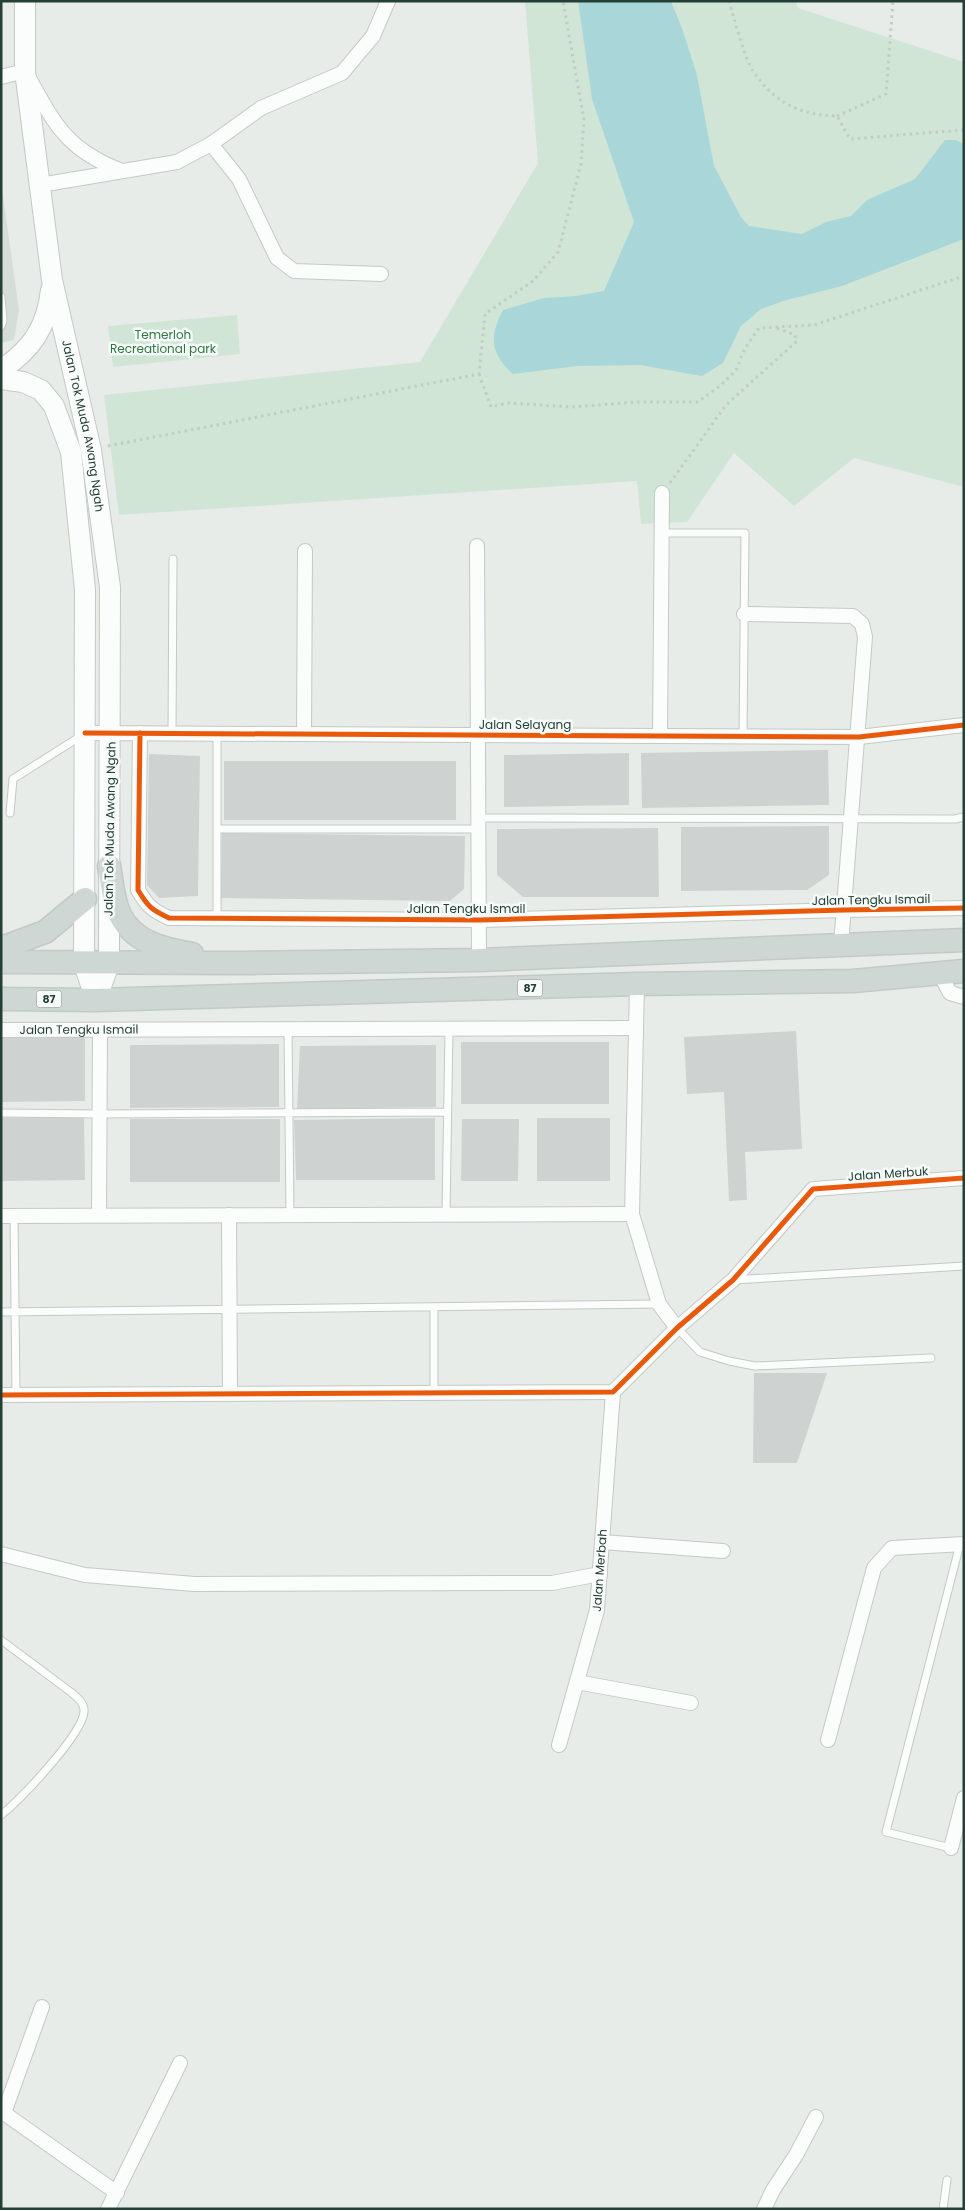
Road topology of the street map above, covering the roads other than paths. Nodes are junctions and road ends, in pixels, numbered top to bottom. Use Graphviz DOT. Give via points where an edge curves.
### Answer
graph roads {
  1 [pos="25,1"];
  2 [pos="388,1"];
  3 [pos="25,71"];
  4 [pos="1,77"];
  5 [pos="211,144"];
  6 [pos="122,171"];
  7 [pos="40,185"];
  8 [pos="381,274"];
  9 [pos="52,280"];
  10 [pos="1,297"];
  11 [pos="1,326"];
  12 [pos="1,370"];
  13 [pos="1,379"];
  14 [pos="662,494"];
  15 [pos="662,533"];
  16 [pos="477,546"];
  17 [pos="305,551"];
  18 [pos="173,558"];
  19 [pos="744,614"];
  20 [pos="964,725"];
  21 [pos="111,733"];
  22 [pos="140,733"];
  23 [pos="85,734"];
  24 [pos="172,734"];
  25 [pos="217,734"];
  26 [pos="304,734"];
  27 [pos="478,735"];
  28 [pos="660,736"];
  29 [pos="743,737"];
  30 [pos="859,737"];
  31 [pos="10,813"];
  32 [pos="964,816"];
  33 [pos="852,820"];
  34 [pos="479,823"];
  35 [pos="217,829"];
  36 [pos="109,866"];
  37 [pos="85,899"];
  38 [pos="964,908"];
  39 [pos="844,910"];
  40 [pos="217,918"];
  41 [pos="479,920"];
  42 [pos="964,940"];
  43 [pos="841,945"];
  44 [pos="1,948"];
  45 [pos="479,960"];
  46 [pos="1,962"];
  47 [pos="323,962"];
  48 [pos="84,964"];
  49 [pos="109,964"];
  50 [pos="244,964"];
  51 [pos="964,972"];
  52 [pos="940,974"];
  53 [pos="637,984"];
  54 [pos="325,995"];
  55 [pos="964,997"];
  56 [pos="1,998"];
  57 [pos="96,1000"];
  58 [pos="636,1028"];
  59 [pos="288,1029"];
  60 [pos="449,1029"];
  61 [pos="1,1030"];
  62 [pos="100,1030"];
  63 [pos="289,1112"];
  64 [pos="447,1112"];
  65 [pos="1,1113"];
  66 [pos="100,1114"];
  67 [pos="964,1178"];
  68 [pos="446,1214"];
  69 [pos="632,1214"];
  70 [pos="100,1215"];
  71 [pos="229,1215"];
  72 [pos="290,1215"];
  73 [pos="8,1216"];
  74 [pos="964,1266"];
  75 [pos="733,1280"];
  76 [pos="659,1304"];
  77 [pos="434,1307"];
  78 [pos="229,1309"];
  79 [pos="1,1312"];
  80 [pos="15,1312"];
  81 [pos="677,1328"];
  82 [pos="931,1358"];
  83 [pos="613,1392"];
  84 [pos="434,1393"];
  85 [pos="230,1394"];
  86 [pos="1,1395"];
  87 [pos="16,1395"];
  88 [pos="602,1542"];
  89 [pos="962,1544"];
  90 [pos="722,1551"];
  91 [pos="1,1554"];
  92 [pos="600,1574"];
  93 [pos="1,1640"];
  94 [pos="577,1682"];
  95 [pos="690,1703"];
  96 [pos="828,1740"];
  97 [pos="559,1745"];
  98 [pos="963,1800"];
  99 [pos="1,1815"];
  100 [pos="951,1848"];
  101 [pos="42,2007"];
  102 [pos="180,2062"];
  103 [pos="3,2112"];
  104 [pos="816,2117"];
  105 [pos="947,2180"];
  106 [pos="117,2193"];
  107 [pos="108,2209"];
  108 [pos="764,2209"];
  109 [pos="943,2209"];
  1 -- 3 [label="main road, Jalan Tok Muda Awang Ngah"];
  2 -- 5 [label="street" via="373,36 342,73 261,108"];
  3 -- 4 [label="street"];
  3 -- 6 [label="street" via="56,126 81,152"];
  3 -- 7 [label="main road, Jalan Tok Muda Awang Ngah"];
  5 -- 6 [label="street" via="177,162"];
  5 -- 8 [label="street" via="239,179 277,258 294,271"];
  6 -- 7 [label="street"];
  7 -- 9 [label="main road, Jalan Tok Muda Awang Ngah"];
  9 -- 12 [label="main road" via="49,308 40,329 18,359"];
  9 -- 21 [label="main road, Jalan Tok Muda Awang Ngah" via="90,450 110,587"];
  10 -- 11 [label="lane"];
  13 -- 23 [label="main road, Jalan Tok Muda Awang Ngah" via="22,382 41,390 54,406 71,452 85,590"];
  14 -- 15 [label="street"];
  15 -- 19 [label="lane" via="745,534"];
  15 -- 28 [label="street"];
  16 -- 27 [label="street"];
  17 -- 26 [label="street"];
  18 -- 24 [label="lane"];
  19 -- 29 [label="lane"];
  19 -- 30 [label="street" via="853,616 862,624 865,637"];
  20 -- 30 [label="street, Jalan Selayang"];
  21 -- 22 [label="street, Jalan Selayang"];
  21 -- 23 [label="street, Jalan Selayang"];
  21 -- 36 [label="main road, Jalan Tok Muda Awang Ngah"];
  22 -- 24 [label="street, Jalan Selayang"];
  22 -- 40 [label="street, Jalan Tengku Ismail" via="138,890 147,906 170,918"];
  23 -- 31 [label="lane" via="13,779"];
  23 -- 37 [label="main road, Jalan Tok Muda Awang Ngah"];
  24 -- 25 [label="street, Jalan Selayang"];
  25 -- 26 [label="street, Jalan Selayang"];
  25 -- 35 [label="lane"];
  26 -- 27 [label="street, Jalan Selayang"];
  27 -- 28 [label="street, Jalan Selayang"];
  27 -- 34 [label="street"];
  28 -- 29 [label="street, Jalan Selayang"];
  29 -- 30 [label="street, Jalan Selayang"];
  30 -- 33 [label="street"];
  32 -- 33 [label="lane" via="955,819"];
  33 -- 34 [label="lane" via="699,817"];
  33 -- 39 [label="street"];
  34 -- 35 [label="lane"];
  34 -- 41 [label="street"];
  35 -- 40 [label="lane"];
  36 -- 49 [label="main road, Jalan Tok Muda Awang Ngah"];
  36 -- 50 [label="main road" via="119,914 130,930 159,948"];
  37 -- 44 [label="main road" via="45,932"];
  37 -- 48 [label="main road, Jalan Tok Muda Awang Ngah"];
  38 -- 39 [label="street, Jalan Tengku Ismail"];
  39 -- 41 [label="street, Jalan Tengku Ismail"];
  39 -- 43 [label="street"];
  40 -- 41 [label="street, Jalan Tengku Ismail"];
  41 -- 45 [label="street"];
  42 -- 43 [label="main road"];
  43 -- 45 [label="main road"];
  45 -- 47 [label="main road"];
  46 -- 48 [label="main road"];
  47 -- 50 [label="main road"];
  47 -- 54 [label="main road"];
  48 -- 49 [label="main road"];
  48 -- 57 [label="main road, Jalan Tok Muda Awang Ngah"];
  49 -- 50 [label="main road"];
  49 -- 57 [label="main road, Jalan Tok Muda Awang Ngah"];
  51 -- 52 [label="main road, 87"];
  52 -- 53 [label="main road, 87" via="853,982"];
  52 -- 55 [label="street" via="950,993"];
  53 -- 54 [label="main road, 87"];
  53 -- 58 [label="street"];
  54 -- 57 [label="main road, 87"];
  56 -- 57 [label="main road, 87"];
  58 -- 60 [label="street, Jalan Tengku Ismail"];
  58 -- 69 [label="street"];
  59 -- 60 [label="street, Jalan Tengku Ismail"];
  59 -- 62 [label="street, Jalan Tengku Ismail"];
  59 -- 63 [label="lane"];
  60 -- 64 [label="lane"];
  61 -- 62 [label="street, Jalan Tengku Ismail"];
  62 -- 66 [label="street"];
  63 -- 64 [label="lane"];
  63 -- 66 [label="lane"];
  63 -- 72 [label="lane"];
  64 -- 68 [label="lane"];
  65 -- 66 [label="lane"];
  66 -- 70 [label="street"];
  67 -- 75 [label="street, Jalan Merbuk" via="813,1189"];
  68 -- 69 [label="street"];
  68 -- 72 [label="street"];
  69 -- 76 [label="street"];
  70 -- 71 [label="street"];
  70 -- 73 [label="street"];
  71 -- 72 [label="street"];
  71 -- 78 [label="street"];
  73 -- 80 [label="lane"];
  74 -- 75 [label="lane"];
  75 -- 81 [label="street"];
  76 -- 77 [label="lane"];
  76 -- 81 [label="street"];
  77 -- 78 [label="lane"];
  77 -- 84 [label="lane"];
  78 -- 80 [label="lane"];
  78 -- 85 [label="street"];
  79 -- 80 [label="lane"];
  80 -- 87 [label="lane"];
  81 -- 82 [label="lane" via="700,1352 755,1366"];
  81 -- 83 [label="street"];
  83 -- 84 [label="street"];
  83 -- 88 [label="street, Jalan Merbah"];
  84 -- 85 [label="street"];
  85 -- 87 [label="street"];
  86 -- 87 [label="street"];
  88 -- 90 [label="street"];
  88 -- 92 [label="street, Jalan Merbah"];
  89 -- 96 [label="street" via="892,1548 874,1568"];
  89 -- 100 [label="lane" via="886,1832"];
  91 -- 92 [label="street" via="85,1575 194,1584 552,1583"];
  92 -- 94 [label="street, Jalan Merbah" via="597,1610"];
  93 -- 99 [label="lane" via="72,1693 81,1701 84,1712 75,1735"];
  94 -- 95 [label="street"];
  94 -- 97 [label="street, Jalan Merbah"];
  98 -- 100 [label="street"];
  101 -- 103 [label="street"];
  102 -- 106 [label="street"];
  103 -- 106 [label="street"];
  104 -- 108 [label="street"];
  105 -- 109 [label="lane"];
  106 -- 107 [label="street"];
}
